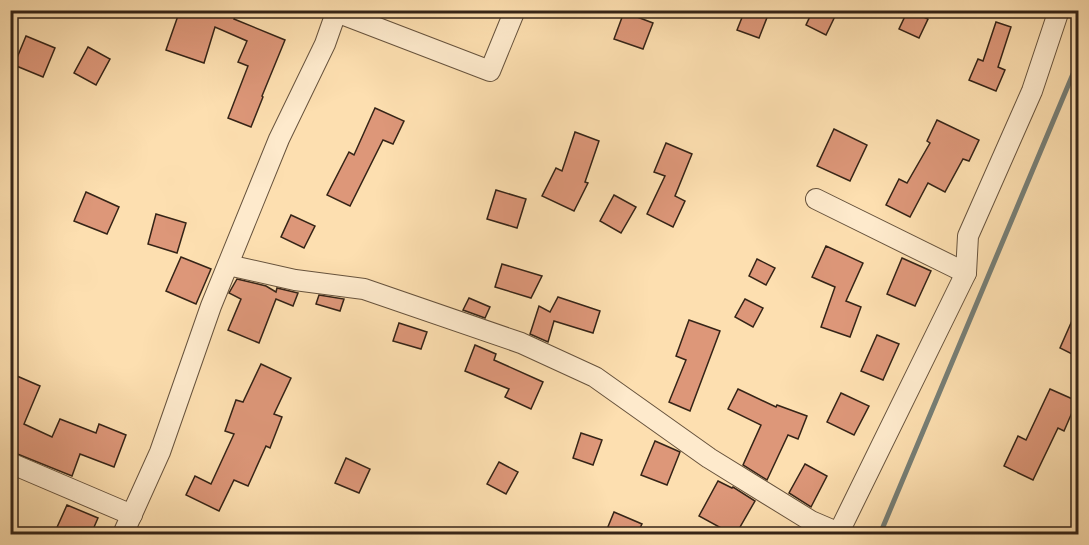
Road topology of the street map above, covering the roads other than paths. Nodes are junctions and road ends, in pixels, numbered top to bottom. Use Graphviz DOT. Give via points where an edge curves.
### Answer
graph roads {
  1 [pos="515,10"];
  2 [pos="1059,10"];
  3 [pos="335,11"];
  4 [pos="816,199"];
  5 [pos="228,265"];
  6 [pos="966,273"];
  7 [pos="10,464"];
  8 [pos="132,514"];
  9 [pos="123,534"];
  10 [pos="839,534"];
  1 -- 3 [label="street" via="490,71"];
  2 -- 6 [label="street" via="1032,91 968,236"];
  3 -- 5 [label="street" via="325,44 279,140"];
  4 -- 6 [label="street"];
  5 -- 8 [label="street" via="160,452"];
  5 -- 10 [label="street" via="295,280 364,289 521,343 595,377 709,458"];
  6 -- 10 [label="street"];
  7 -- 8 [label="street"];
  8 -- 9 [label="street"];
}
